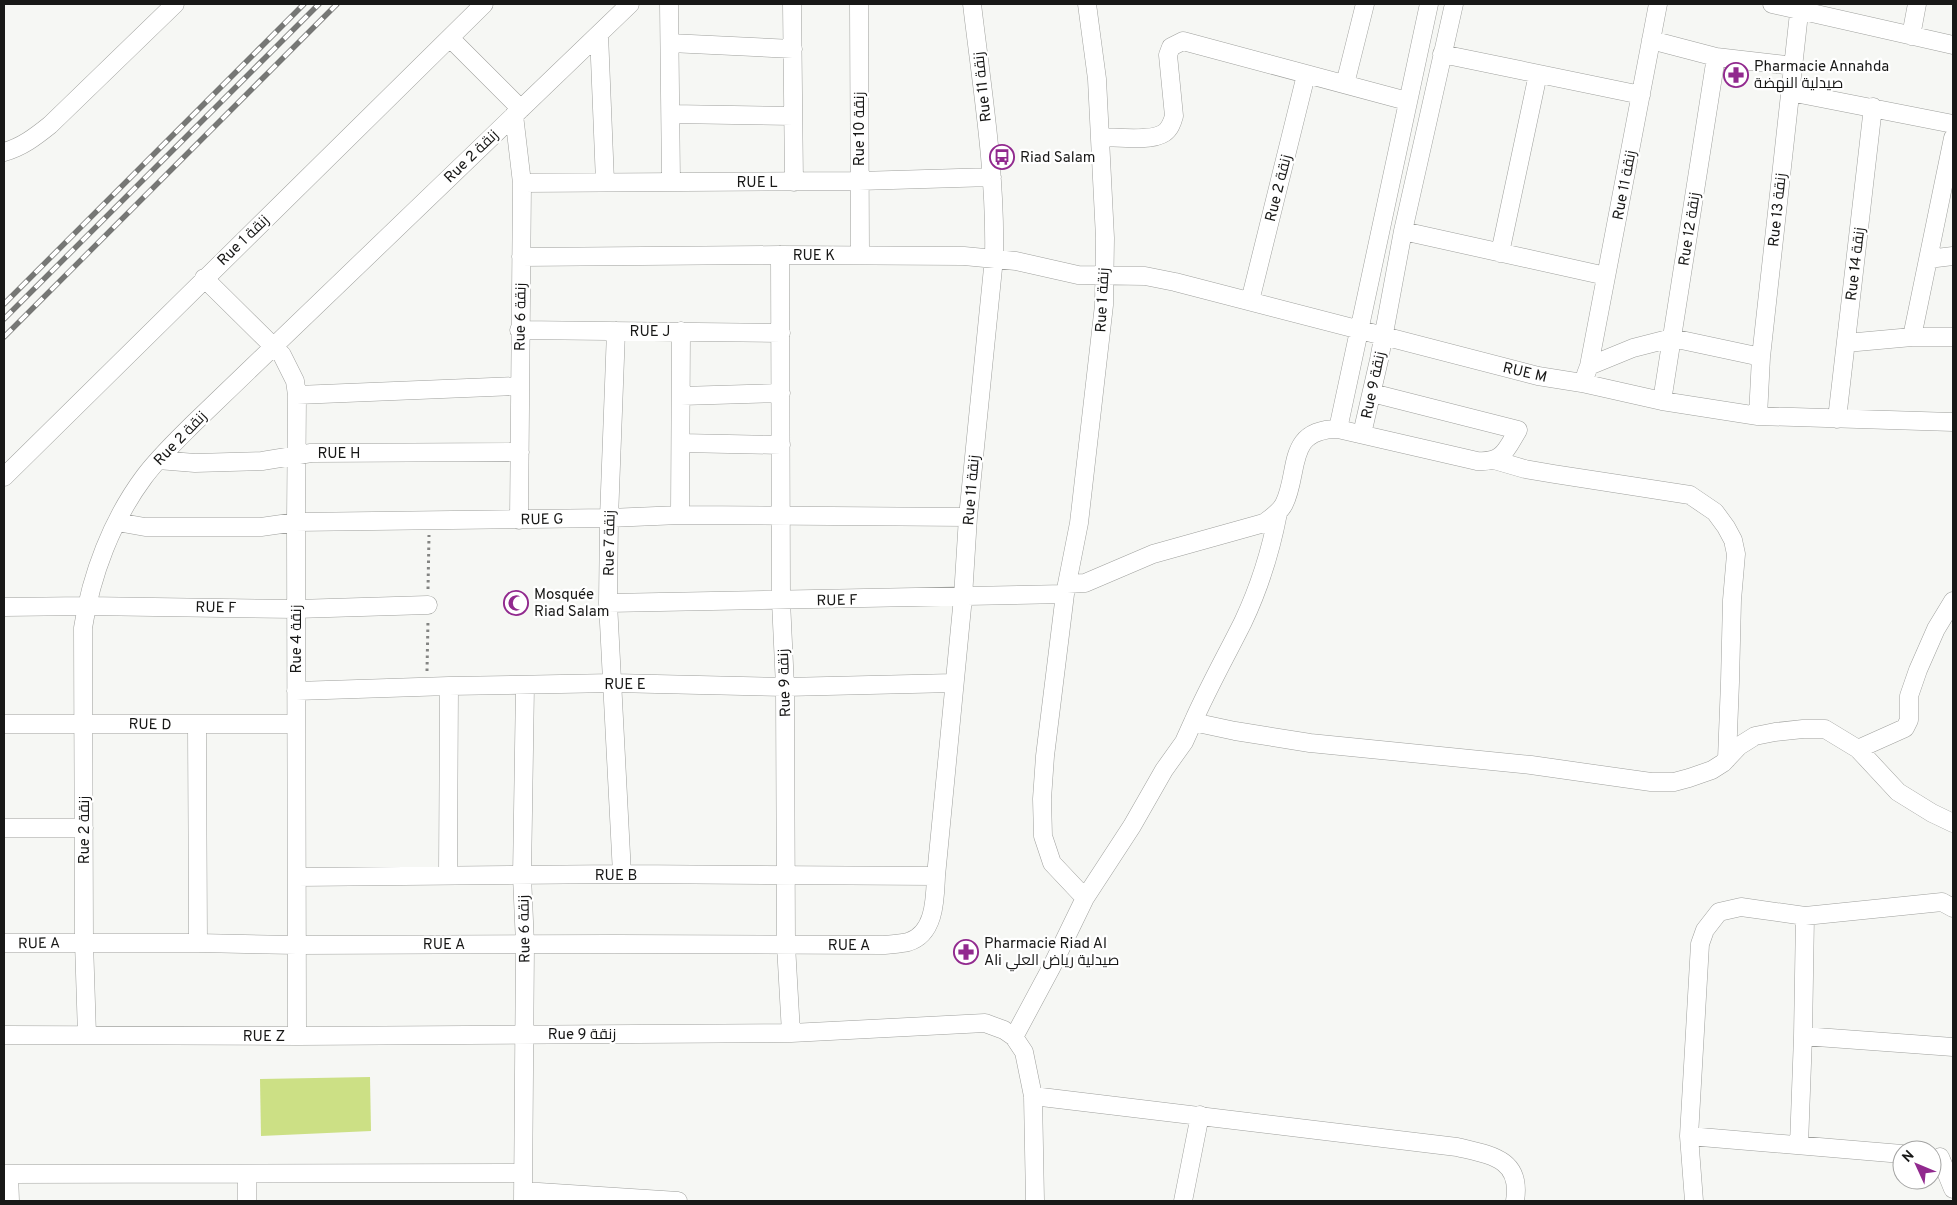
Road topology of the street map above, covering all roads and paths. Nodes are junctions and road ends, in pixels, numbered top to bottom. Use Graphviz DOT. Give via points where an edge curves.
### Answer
graph roads {
  1 [pos="175,4"];
  2 [pos="484,4"];
  3 [pos="630,4"];
  4 [pos="669,4"];
  5 [pos="792,4"];
  6 [pos="859,4"];
  7 [pos="972,4"];
  8 [pos="1087,4"];
  9 [pos="1365,4"];
  10 [pos="1429,4"];
  11 [pos="1454,4"];
  12 [pos="1658,4"];
  13 [pos="1772,4"];
  14 [pos="1917,4"];
  15 [pos="1800,7"];
  16 [pos="599,34"];
  17 [pos="1912,36"];
  18 [pos="450,38"];
  19 [pos="1651,40"];
  20 [pos="670,43"];
  21 [pos="1953,45"];
  22 [pos="792,49"];
  23 [pos="1442,54"];
  24 [pos="1716,57"];
  25 [pos="1794,66"];
  26 [pos="1538,74"];
  27 [pos="1306,75"];
  28 [pos="1345,84"];
  29 [pos="1790,92"];
  30 [pos="1641,95"];
  31 [pos="1407,101"];
  32 [pos="1873,108"];
  33 [pos="518,112"];
  34 [pos="671,114"];
  35 [pos="793,116"];
  36 [pos="1953,124"];
  37 [pos="1100,137"];
  38 [pos="1953,138"];
  39 [pos="4,152"];
  40 [pos="992,177"];
  41 [pos="860,181"];
  42 [pos="605,182"];
  43 [pos="670,182"];
  44 [pos="794,182"];
  45 [pos="522,183"];
  46 [pos="1403,231"];
  47 [pos="1500,253"];
  48 [pos="780,255"];
  49 [pos="860,255"];
  50 [pos="1953,256"];
  51 [pos="521,257"];
  52 [pos="994,258"];
  53 [pos="1928,259"];
  54 [pos="1104,275"];
  55 [pos="1606,276"];
  56 [pos="204,278"];
  57 [pos="1250,301"];
  58 [pos="519,330"];
  59 [pos="1360,330"];
  60 [pos="616,331"];
  61 [pos="681,331"];
  62 [pos="781,332"];
  63 [pos="1384,335"];
  64 [pos="1912,337"];
  65 [pos="1672,338"];
  66 [pos="1953,338"];
  67 [pos="1846,343"];
  68 [pos="274,346"];
  69 [pos="1761,357"];
  70 [pos="1589,366"];
  71 [pos="1582,383"];
  72 [pos="519,386"];
  73 [pos="782,393"];
  74 [pos="1372,393"];
  75 [pos="297,394"];
  76 [pos="681,396"];
  77 [pos="1662,401"];
  78 [pos="1758,416"];
  79 [pos="1837,420"];
  80 [pos="1953,422"];
  81 [pos="1338,430"];
  82 [pos="1362,434"];
  83 [pos="681,443"];
  84 [pos="781,445"];
  85 [pos="520,452"];
  86 [pos="297,454"];
  87 [pos="158,460"];
  88 [pos="1486,461"];
  89 [pos="4,477"];
  90 [pos="1278,512"];
  91 [pos="680,514"];
  92 [pos="782,516"];
  93 [pos="968,517"];
  94 [pos="609,518"];
  95 [pos="519,520"];
  96 [pos="117,522"];
  97 [pos="296,522"];
  98 [pos="1066,589"];
  99 [pos="963,597"];
  100 [pos="781,601"];
  101 [pos="1953,601"];
  102 [pos="608,604"];
  103 [pos="428,605"];
  104 [pos="86,606"];
  105 [pos="4,608"];
  106 [pos="296,608"];
  107 [pos="613,683"];
  108 [pos="954,683"];
  109 [pos="449,686"];
  110 [pos="525,686"];
  111 [pos="785,687"];
  112 [pos="296,691"];
  113 [pos="1193,722"];
  114 [pos="83,723"];
  115 [pos="4,724"];
  116 [pos="197,724"];
  117 [pos="296,724"];
  118 [pos="1858,749"];
  119 [pos="1727,759"];
  120 [pos="1953,823"];
  121 [pos="4,828"];
  122 [pos="84,828"];
  123 [pos="622,874"];
  124 [pos="786,875"];
  125 [pos="448,876"];
  126 [pos="522,876"];
  127 [pos="936,876"];
  128 [pos="297,877"];
  129 [pos="1085,898"];
  130 [pos="1953,908"];
  131 [pos="1804,916"];
  132 [pos="84,942"];
  133 [pos="4,943"];
  134 [pos="198,943"];
  135 [pos="525,944"];
  136 [pos="786,945"];
  137 [pos="884,945"];
  138 [pos="297,946"];
  139 [pos="791,1033"];
  140 [pos="524,1034"];
  141 [pos="4,1035"];
  142 [pos="87,1035"];
  143 [pos="297,1036"];
  144 [pos="1803,1036"];
  145 [pos="1014,1037"];
  146 [pos="1953,1047"];
  147 [pos="1033,1096"];
  148 [pos="1200,1115"];
  149 [pos="1689,1136"];
  150 [pos="1799,1145"];
  151 [pos="1892,1153"];
  152 [pos="1942,1156"];
  153 [pos="522,1173"];
  154 [pos="7,1174"];
  155 [pos="247,1174"];
  156 [pos="1953,1189"];
  157 [pos="523,1196"];
  158 [pos="10,1201"];
  159 [pos="248,1201"];
  160 [pos="653,1201"];
  161 [pos="678,1201"];
  162 [pos="1035,1201"];
  163 [pos="1183,1201"];
  164 [pos="1516,1201"];
  165 [pos="1694,1201"];
  1 -- 39 [label="street" via="50,125 26,143"];
  2 -- 18 [label="street, Rue 1 زنقة"];
  3 -- 16 [label="street, Rue 2 زنقة"];
  4 -- 20 [label="street"];
  5 -- 22 [label="street"];
  6 -- 41 [label="street, Rue 10 زنقة"];
  7 -- 40 [label="street, Rue 11 زنقة"];
  8 -- 37 [label="street, Rue 1 زنقة" via="1097,79"];
  9 -- 28 [label="street"];
  10 -- 31 [label="street, Rue 9 زنقة"];
  11 -- 23 [label="street, Rue 9 زنقة"];
  12 -- 19 [label="street, Rue 11 زنقة"];
  13 -- 15 [label="street"];
  14 -- 17 [label="street"];
  15 -- 17 [label="street"];
  15 -- 25 [label="street, Rue 13 زنقة"];
  16 -- 33 [label="street, Rue 2 زنقة"];
  16 -- 42 [label="street"];
  17 -- 21 [label="street"];
  18 -- 33 [label="street"];
  18 -- 56 [label="street, Rue 1 زنقة"];
  19 -- 24 [label="street"];
  19 -- 30 [label="street, Rue 11 زنقة"];
  20 -- 22 [label="street"];
  20 -- 34 [label="street"];
  22 -- 35 [label="street"];
  23 -- 26 [label="street"];
  23 -- 46 [label="street, Rue 9 زنقة"];
  24 -- 25 [label="street"];
  24 -- 65 [label="street, Rue 12 زنقة"];
  25 -- 29 [label="street, Rue 13 زنقة"];
  26 -- 30 [label="street"];
  26 -- 47 [label="street"];
  27 -- 28 [label="street"];
  27 -- 37 [label="street" via="1180,41 1171,47 1168,55 1174,116 1167,131 1146,138"];
  27 -- 57 [label="street, Rue 2 زنقة"];
  28 -- 31 [label="street"];
  29 -- 32 [label="street"];
  29 -- 69 [label="street, Rue 13 زنقة"];
  30 -- 55 [label="street, Rue 11 زنقة"];
  31 -- 59 [label="street, Rue 9 زنقة"];
  32 -- 36 [label="street"];
  32 -- 67 [label="street, Rue 14 زنقة"];
  33 -- 45 [label="street, Rue 6 زنقة"];
  33 -- 68 [label="street, Rue 2 زنقة"];
  34 -- 35 [label="street"];
  34 -- 43 [label="street"];
  35 -- 44 [label="street"];
  37 -- 54 [label="street, Rue 1 زنقة"];
  38 -- 53 [label="street"];
  40 -- 41 [label="street, RUE L"];
  40 -- 52 [label="street, Rue 11 زنقة"];
  41 -- 44 [label="street, RUE L"];
  41 -- 49 [label="street, Rue 10 زنقة"];
  42 -- 43 [label="street, RUE L"];
  42 -- 45 [label="street, RUE L"];
  43 -- 44 [label="street, RUE L"];
  45 -- 51 [label="street, Rue 6 زنقة"];
  46 -- 47 [label="street"];
  46 -- 63 [label="street, Rue 9 زنقة"];
  47 -- 55 [label="street"];
  48 -- 49 [label="street, RUE K"];
  48 -- 51 [label="street, RUE K"];
  48 -- 62 [label="street, Rue 9 زنقة"];
  49 -- 52 [label="street, RUE K"];
  50 -- 53 [label="street"];
  51 -- 58 [label="street, Rue 6 زنقة"];
  52 -- 54 [label="street, RUE K" via="1078,275"];
  52 -- 93 [label="street, Rue 11 زنقة"];
  53 -- 64 [label="street"];
  54 -- 57 [label="street, RUE M" via="1167,280"];
  54 -- 98 [label="street, Rue 1 زنقة" via="1104,305 1079,524"];
  55 -- 70 [label="street, Rue 11 زنقة"];
  56 -- 68 [label="street, Rue 4 زنقة"];
  56 -- 89 [label="street, Rue 1 زنقة"];
  57 -- 59 [label="street, RUE M"];
  58 -- 60 [label="street, RUE J"];
  58 -- 72 [label="street, Rue 6 زنقة"];
  59 -- 63 [label="street, RUE M"];
  59 -- 81 [label="street, Rue 9 زنقة"];
  60 -- 61 [label="street, RUE J"];
  60 -- 94 [label="street, Rue 7 زنقة"];
  61 -- 62 [label="street, RUE J"];
  61 -- 76 [label="street"];
  62 -- 73 [label="street, Rue 9 زنقة"];
  63 -- 71 [label="street, RUE M" via="1538,376"];
  63 -- 74 [label="street, Rue 9 زنقة"];
  64 -- 66 [label="street"];
  64 -- 67 [label="street"];
  65 -- 69 [label="street"];
  65 -- 70 [label="street" via="1632,348"];
  65 -- 77 [label="street, Rue 12 زنقة"];
  67 -- 79 [label="street, Rue 14 زنقة"];
  68 -- 75 [label="street, Rue 4 زنقة" via="289,367"];
  68 -- 87 [label="street, Rue 2 زنقة"];
  69 -- 78 [label="street, Rue 13 زنقة"];
  70 -- 71 [label="street"];
  71 -- 77 [label="street, RUE M"];
  72 -- 75 [label="street"];
  72 -- 85 [label="street, Rue 6 زنقة"];
  73 -- 76 [label="street"];
  73 -- 84 [label="street, Rue 9 زنقة"];
  74 -- 82 [label="street, Rue 9 زنقة"];
  74 -- 88 [label="street" via="1518,430 1507,448"];
  75 -- 86 [label="street, Rue 4 زنقة"];
  76 -- 83 [label="street"];
  77 -- 78 [label="street, RUE M"];
  78 -- 79 [label="street, RUE M"];
  79 -- 80 [label="street, RUE M"];
  81 -- 82 [label="street, Rue 9 زنقة"];
  81 -- 90 [label="street" via="1318,431 1306,439 1296,456 1286,498"];
  82 -- 88 [label="street"];
  83 -- 84 [label="street"];
  83 -- 91 [label="street"];
  84 -- 92 [label="street, Rue 9 زنقة"];
  85 -- 86 [label="street, RUE H"];
  85 -- 95 [label="street, Rue 6 زنقة"];
  86 -- 87 [label="street, RUE H" via="262,461 195,463"];
  86 -- 97 [label="street, Rue 4 زنقة"];
  87 -- 96 [label="street, Rue 2 زنقة" via="135,490"];
  88 -- 119 [label="street" via="1690,495 1714,512 1733,540 1736,554"];
  90 -- 98 [label="street, RUE F" via="1259,525 1153,554"];
  90 -- 113 [label="street" via="1272,546 1243,621 1208,686"];
  91 -- 92 [label="street, RUE G"];
  91 -- 94 [label="street, RUE G"];
  92 -- 93 [label="street, RUE G"];
  92 -- 100 [label="street, Rue 9 زنقة"];
  93 -- 99 [label="street, Rue 11 زنقة"];
  94 -- 95 [label="street, RUE G"];
  94 -- 102 [label="street, Rue 7 زنقة"];
  95 -- 97 [label="street, RUE G"];
  96 -- 97 [label="street, RUE G" via="145,527 262,527"];
  96 -- 104 [label="street, Rue 2 زنقة"];
  97 -- 106 [label="street, Rue 4 زنقة"];
  98 -- 99 [label="street, RUE F"];
  98 -- 129 [label="street, Rue 1 زنقة" via="1045,756 1043,836 1052,863"];
  99 -- 100 [label="street, RUE F"];
  99 -- 108 [label="street, Rue 11 زنقة"];
  100 -- 102 [label="street, RUE F"];
  100 -- 111 [label="street, Rue 9 زنقة"];
  101 -- 118 [label="street" via="1918,670 1909,696 1909,720 1905,728"];
  102 -- 107 [label="street, Rue 7 زنقة"];
  103 -- 106 [label="street, RUE F"];
  104 -- 105 [label="street, RUE F"];
  104 -- 106 [label="street, RUE F"];
  104 -- 114 [label="street, Rue 2 زنقة"];
  106 -- 112 [label="street, Rue 4 زنقة"];
  107 -- 110 [label="street, RUE E"];
  107 -- 111 [label="street, RUE E"];
  107 -- 123 [label="street, Rue 7 زنقة"];
  108 -- 111 [label="street, RUE E"];
  108 -- 127 [label="street, Rue 11 زنقة"];
  109 -- 110 [label="street, RUE E"];
  109 -- 112 [label="street, RUE E"];
  109 -- 125 [label="street"];
  110 -- 126 [label="street, Rue 6 زنقة"];
  111 -- 124 [label="street, Rue 9 زنقة"];
  112 -- 117 [label="street, Rue 4 زنقة"];
  113 -- 119 [label="street" via="1310,743 1531,765 1651,782 1689,778 1712,770"];
  113 -- 129 [label="street" via="1184,742"];
  114 -- 115 [label="street, RUE D"];
  114 -- 116 [label="street, RUE D"];
  114 -- 122 [label="street, Rue 2 زنقة"];
  116 -- 117 [label="street, RUE D"];
  116 -- 134 [label="street"];
  117 -- 128 [label="street, Rue 4 زنقة"];
  118 -- 119 [label="street" via="1825,729 1803,729 1755,736"];
  118 -- 120 [label="street" via="1898,792"];
  121 -- 122 [label="street"];
  122 -- 132 [label="street, Rue 2 زنقة"];
  123 -- 124 [label="street, RUE B"];
  123 -- 126 [label="street, RUE B"];
  124 -- 127 [label="street, RUE B"];
  124 -- 136 [label="street, Rue 9 زنقة"];
  125 -- 126 [label="street, RUE B"];
  125 -- 128 [label="street, RUE B"];
  126 -- 135 [label="street, Rue 6 زنقة"];
  127 -- 137 [label="street, Rue 11 زنقة" via="935,904 924,931 906,943"];
  128 -- 138 [label="street, Rue 4 زنقة"];
  129 -- 145 [label="street"];
  130 -- 131 [label="street" via="1942,902"];
  131 -- 144 [label="street"];
  131 -- 149 [label="street" via="1741,907 1720,912 1704,930 1700,944"];
  132 -- 133 [label="street, RUE A"];
  132 -- 134 [label="street, RUE A"];
  132 -- 142 [label="street, Rue 2 زنقة"];
  134 -- 138 [label="street, RUE A"];
  135 -- 136 [label="street, RUE A"];
  135 -- 138 [label="street, RUE A"];
  135 -- 140 [label="street, Rue 6 زنقة"];
  136 -- 137 [label="street, RUE A"];
  136 -- 139 [label="street, Rue 9 زنقة"];
  138 -- 143 [label="street, Rue 4 زنقة"];
  139 -- 140 [label="street, Rue 9 زنقة"];
  139 -- 145 [label="street, Rue 9 زنقة" via="985,1023"];
  140 -- 143 [label="street, RUE Z"];
  140 -- 153 [label="street, Rue 6 زنقة"];
  141 -- 142 [label="street, RUE Z"];
  142 -- 143 [label="street, RUE Z"];
  144 -- 146 [label="street"];
  144 -- 150 [label="street"];
  145 -- 147 [label="street" via="1024,1052"];
  147 -- 148 [label="street"];
  147 -- 162 [label="street"];
  148 -- 163 [label="street"];
  148 -- 164 [label="street" via="1457,1147 1488,1154 1509,1166 1517,1190"];
  149 -- 150 [label="street"];
  149 -- 165 [label="street"];
  150 -- 151 [label="street"];
  152 -- 156 [label="street"];
  153 -- 155 [label="street"];
  153 -- 157 [label="street, Rue 6 زنقة"];
  154 -- 155 [label="street"];
  154 -- 158 [label="street"];
  155 -- 159 [label="street"];
  157 -- 160 [label="street"];
  160 -- 161 [label="street"];
}
